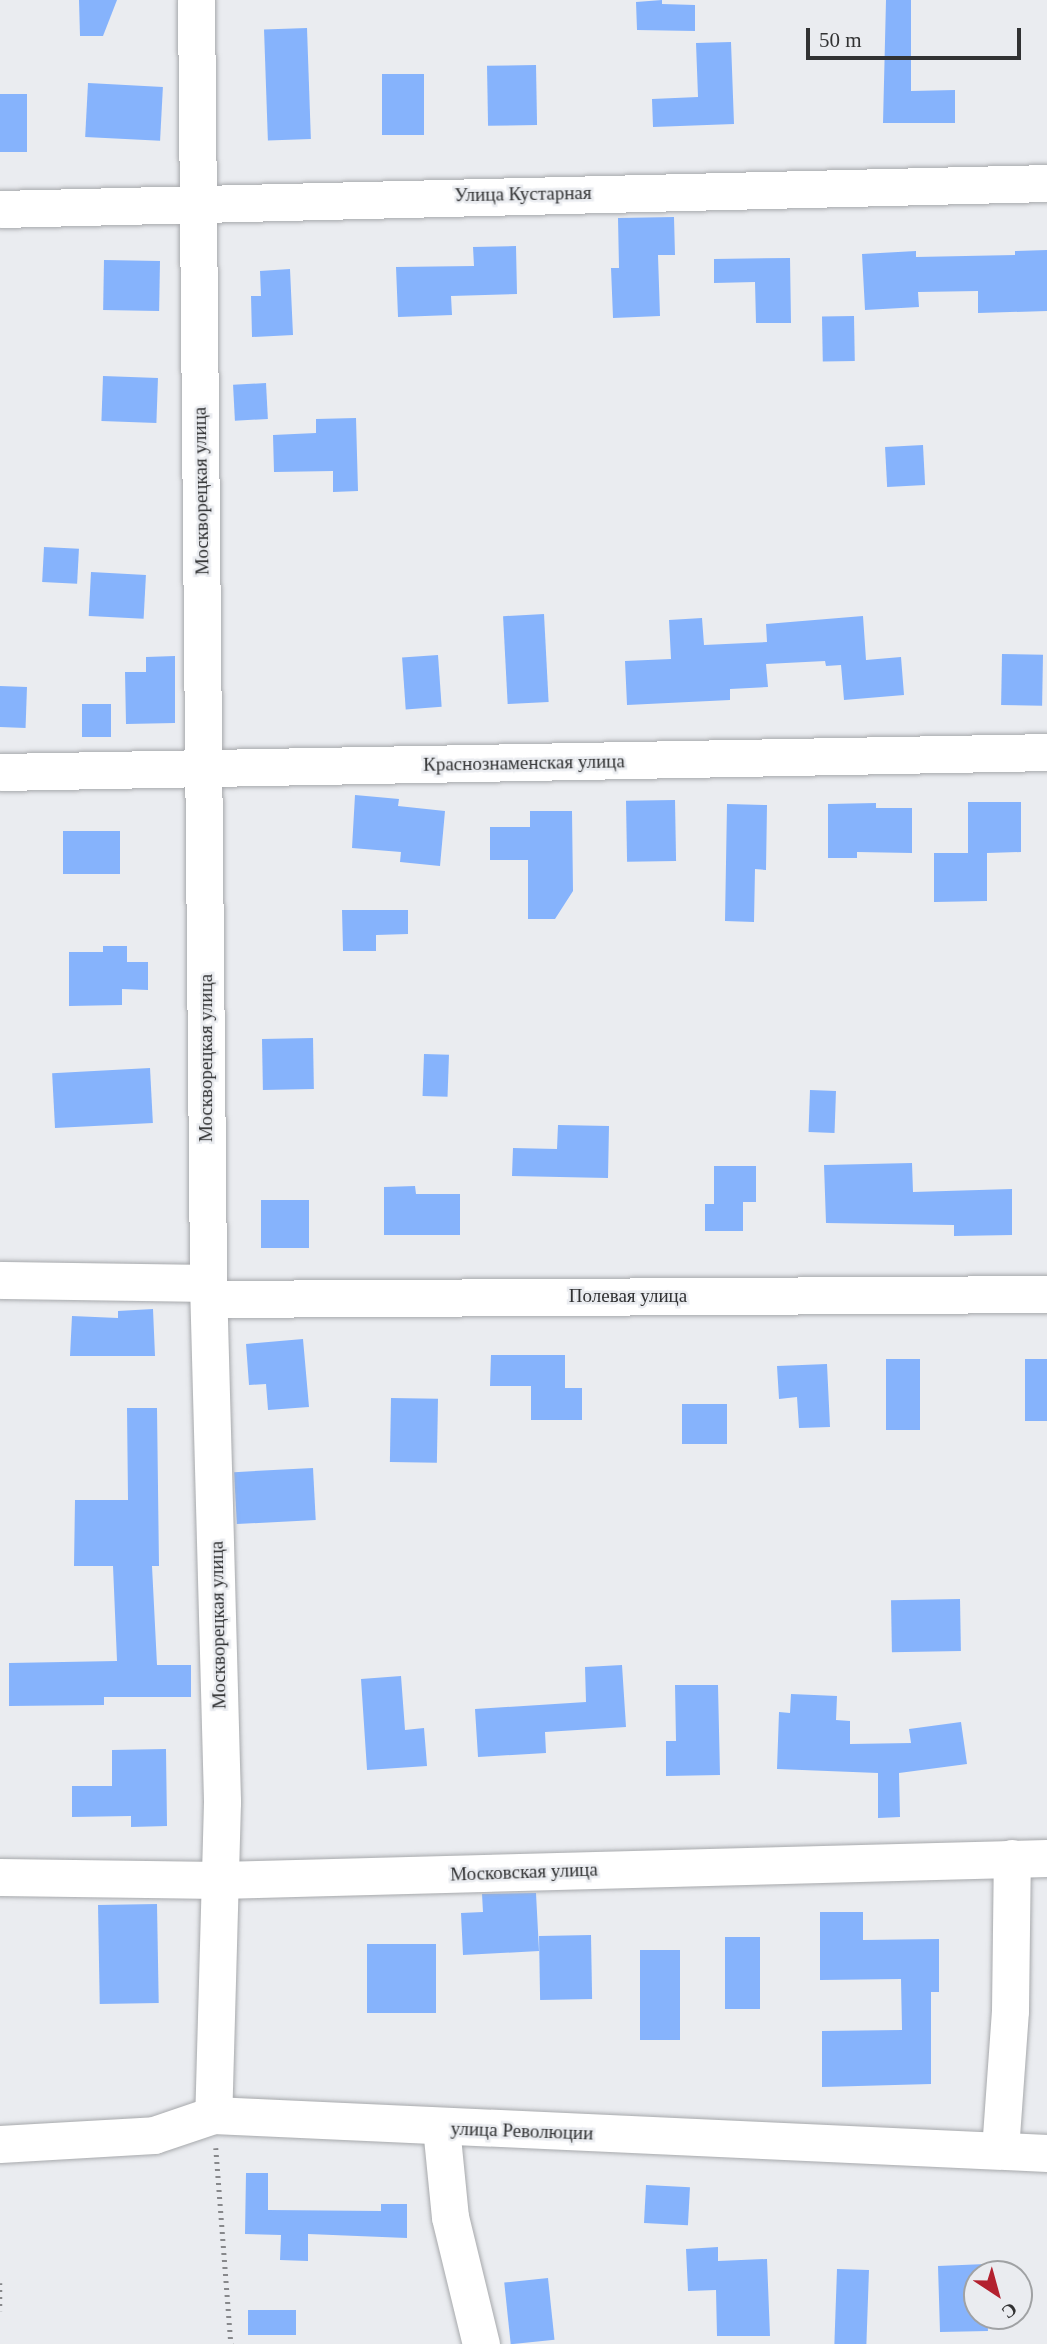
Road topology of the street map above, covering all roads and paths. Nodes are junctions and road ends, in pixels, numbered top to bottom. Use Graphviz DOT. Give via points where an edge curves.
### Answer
graph roads {
  1 [pos="196,0"];
  2 [pos="1047,183"];
  3 [pos="197,202"];
  4 [pos="0,209"];
  5 [pos="1047,752"];
  6 [pos="204,770"];
  7 [pos="0,772"];
  8 [pos="0,1280"];
  9 [pos="209,1291"];
  10 [pos="1047,1294"];
  11 [pos="1029,1858"];
  12 [pos="0,1877"];
  13 [pos="220,1880"];
  14 [pos="213,2115"];
  15 [pos="441,2127"];
  16 [pos="0,2144"];
  17 [pos="1000,2150"];
  18 [pos="1047,2153"];
  19 [pos="0,2283"];
  20 [pos="0,2311"];
  21 [pos="231,2344"];
  22 [pos="481,2344"];
  1 -- 3 [label="street, Москворецкая улица"];
  2 -- 3 [label="street, Улица Кустарная"];
  3 -- 4 [label="street, Улица Кустарная"];
  3 -- 6 [label="street, Москворецкая улица"];
  5 -- 6 [label="street, Краснознаменская улица"];
  6 -- 7 [label="street, Краснознаменская улица"];
  6 -- 9 [label="street, Москворецкая улица"];
  8 -- 9 [label="street, Полевая улица"];
  9 -- 10 [label="street, Полевая улица"];
  9 -- 13 [label="street, Москворецкая улица"];
  11 -- 13 [label="street, Московская улица"];
  11 -- 17 [label="street" via="1010,2011"];
  12 -- 13 [label="street, Московская улица"];
  13 -- 14 [label="street, Москворецкая улица"];
  14 -- 15 [label="street, улица Революции"];
  14 -- 16 [label="street, улица Революции" via="154,2135"];
  14 -- 21 [label="path"];
  15 -- 17 [label="street, улица Революции"];
  15 -- 22 [label="street" via="450,2217"];
  17 -- 18 [label="street, улица Революции"];
  19 -- 20 [label="path"];
}
